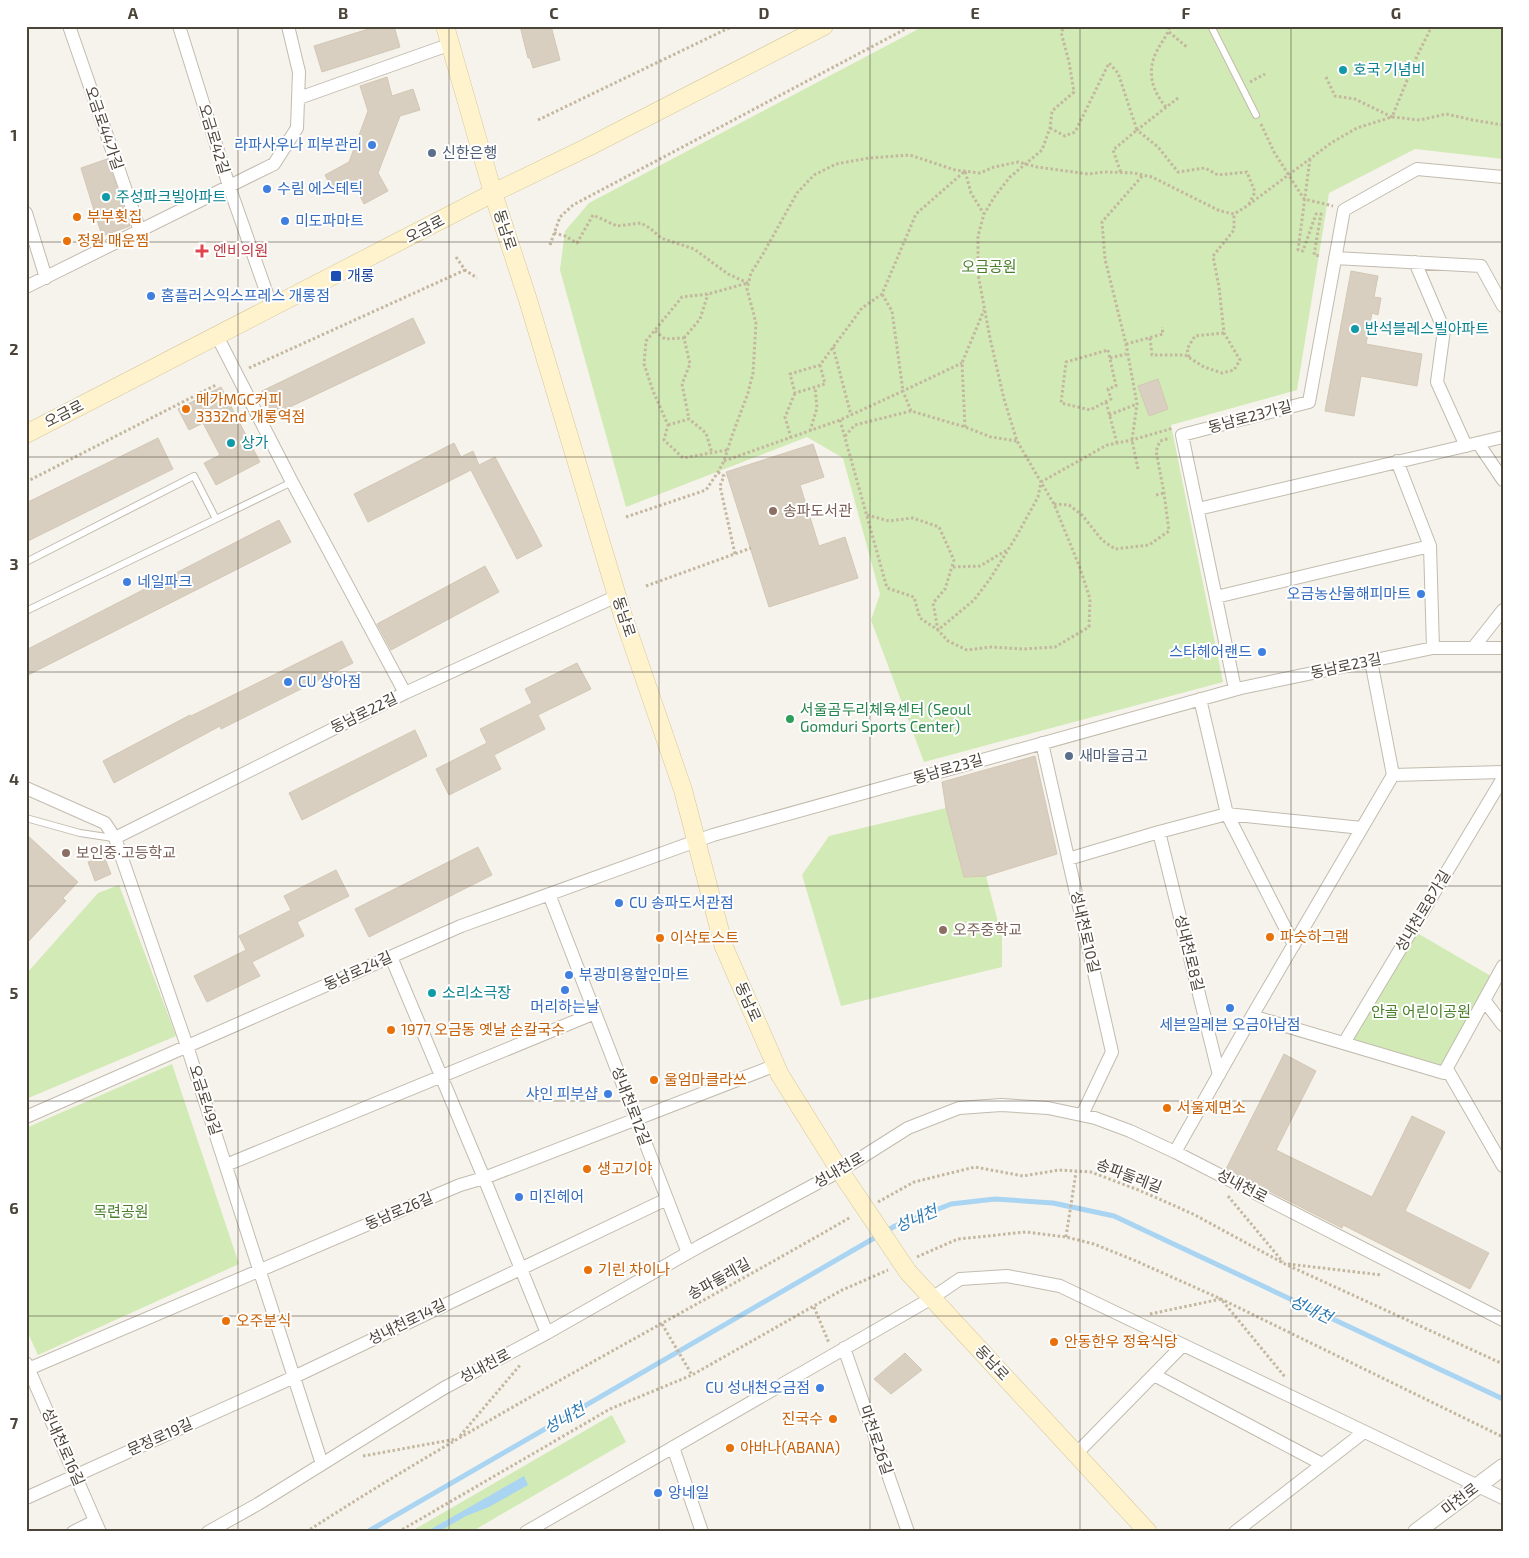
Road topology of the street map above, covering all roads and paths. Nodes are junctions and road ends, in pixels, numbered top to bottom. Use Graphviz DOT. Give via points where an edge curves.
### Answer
graph roads {
  1 [pos="69,26"];
  2 [pos="179,26"];
  3 [pos="288,26"];
  4 [pos="446,26"];
  5 [pos="733,26"];
  6 [pos="824,26"];
  7 [pos="911,26"];
  8 [pos="1065,26"];
  9 [pos="1170,26"];
  10 [pos="1211,26"];
  11 [pos="1432,26"];
  12 [pos="1169,32"];
  13 [pos="451,44"];
  14 [pos="1188,48"];
  15 [pos="1265,74"];
  16 [pos="1326,77"];
  17 [pos="1242,87"];
  18 [pos="299,98"];
  19 [pos="1178,98"];
  20 [pos="1166,107"];
  21 [pos="1256,115"];
  22 [pos="1392,117"];
  23 [pos="538,120"];
  24 [pos="1503,124"];
  25 [pos="1050,128"];
  26 [pos="1137,130"];
  27 [pos="1310,160"];
  28 [pos="1025,164"];
  29 [pos="965,171"];
  30 [pos="1121,173"];
  31 [pos="1143,175"];
  32 [pos="1288,175"];
  33 [pos="1503,177"];
  34 [pos="229,186"];
  35 [pos="493,193"];
  36 [pos="1304,199"];
  37 [pos="1247,206"];
  38 [pos="26,213"];
  39 [pos="984,214"];
  40 [pos="1234,214"];
  41 [pos="1331,215"];
  42 [pos="140,231"];
  43 [pos="554,233"];
  44 [pos="550,245"];
  45 [pos="1323,248"];
  46 [pos="456,258"];
  47 [pos="1335,258"];
  48 [pos="1415,262"];
  49 [pos="465,270"];
  50 [pos="46,278"];
  51 [pos="476,278"];
  52 [pos="748,283"];
  53 [pos="26,288"];
  54 [pos="708,294"];
  55 [pos="882,294"];
  56 [pos="1503,306"];
  57 [pos="272,308"];
  58 [pos="984,309"];
  59 [pos="1162,328"];
  60 [pos="655,330"];
  61 [pos="1224,333"];
  62 [pos="217,336"];
  63 [pos="684,338"];
  64 [pos="1150,338"];
  65 [pos="1126,344"];
  66 [pos="833,347"];
  67 [pos="1126,354"];
  68 [pos="1189,357"];
  69 [pos="1110,358"];
  70 [pos="962,362"];
  71 [pos="820,365"];
  72 [pos="249,368"];
  73 [pos="216,385"];
  74 [pos="815,387"];
  75 [pos="903,391"];
  76 [pos="796,393"];
  77 [pos="1106,402"];
  78 [pos="1137,404"];
  79 [pos="911,411"];
  80 [pos="851,415"];
  81 [pos="1109,415"];
  82 [pos="689,419"];
  83 [pos="840,420"];
  84 [pos="668,425"];
  85 [pos="965,427"];
  86 [pos="810,431"];
  87 [pos="26,434"];
  88 [pos="845,436"];
  89 [pos="1503,437"];
  90 [pos="791,438"];
  91 [pos="1132,440"];
  92 [pos="1017,441"];
  93 [pos="1117,443"];
  94 [pos="1472,445"];
  95 [pos="727,450"];
  96 [pos="712,452"];
  97 [pos="724,462"];
  98 [pos="1397,462"];
  99 [pos="1138,470"];
  100 [pos="718,472"];
  101 [pos="1503,480"];
  102 [pos="26,482"];
  103 [pos="292,482"];
  104 [pos="1041,482"];
  105 [pos="1164,492"];
  106 [pos="1156,495"];
  107 [pos="1054,504"];
  108 [pos="1198,509"];
  109 [pos="866,515"];
  110 [pos="626,517"];
  111 [pos="216,519"];
  112 [pos="1430,546"];
  113 [pos="751,548"];
  114 [pos="1008,550"];
  115 [pos="735,554"];
  116 [pos="26,562"];
  117 [pos="952,567"];
  118 [pos="646,586"];
  119 [pos="617,596"];
  120 [pos="1216,597"];
  121 [pos="1503,610"];
  122 [pos="26,611"];
  123 [pos="938,630"];
  124 [pos="1433,648"];
  125 [pos="1473,648"];
  126 [pos="1503,648"];
  127 [pos="1371,661"];
  128 [pos="1235,689"];
  129 [pos="405,693"];
  130 [pos="1200,699"];
  131 [pos="1042,743"];
  132 [pos="1503,772"];
  133 [pos="1394,776"];
  134 [pos="1503,778"];
  135 [pos="26,788"];
  136 [pos="1228,814"];
  137 [pos="26,818"];
  138 [pos="1362,828"];
  139 [pos="1159,832"];
  140 [pos="115,838"];
  141 [pos="696,841"];
  142 [pos="1068,859"];
  143 [pos="549,894"];
  144 [pos="1294,945"];
  145 [pos="391,957"];
  146 [pos="1503,966"];
  147 [pos="1484,1000"];
  148 [pos="595,1013"];
  149 [pos="1252,1016"];
  150 [pos="1503,1025"];
  151 [pos="1344,1044"];
  152 [pos="188,1046"];
  153 [pos="776,1065"];
  154 [pos="1446,1071"];
  155 [pos="1219,1075"];
  156 [pos="441,1078"];
  157 [pos="1082,1116"];
  158 [pos="26,1117"];
  159 [pos="636,1118"];
  160 [pos="1175,1152"];
  161 [pos="226,1165"];
  162 [pos="1503,1166"];
  163 [pos="840,1171"];
  164 [pos="1076,1172"];
  165 [pos="484,1178"];
  166 [pos="1222,1189"];
  167 [pos="667,1199"];
  168 [pos="871,1206"];
  169 [pos="853,1216"];
  170 [pos="1066,1237"];
  171 [pos="688,1253"];
  172 [pos="1284,1264"];
  173 [pos="520,1268"];
  174 [pos="259,1270"];
  175 [pos="1387,1276"];
  176 [pos="932,1298"];
  177 [pos="814,1307"];
  178 [pos="1128,1318"];
  179 [pos="1502,1319"];
  180 [pos="662,1324"];
  181 [pos="547,1333"];
  182 [pos="1183,1345"];
  183 [pos="839,1351"];
  184 [pos="522,1364"];
  185 [pos="1503,1364"];
  186 [pos="27,1367"];
  187 [pos="1154,1375"];
  188 [pos="294,1377"];
  189 [pos="1289,1382"];
  190 [pos="1364,1432"];
  191 [pos="458,1439"];
  192 [pos="673,1447"];
  193 [pos="1076,1454"];
  194 [pos="361,1457"];
  195 [pos="322,1464"];
  196 [pos="1322,1464"];
  197 [pos="1503,1467"];
  198 [pos="75,1476"];
  199 [pos="1477,1486"];
  200 [pos="26,1498"];
  201 [pos="1503,1498"];
  202 [pos="97,1526"];
  203 [pos="73,1532"];
  204 [pos="208,1532"];
  205 [pos="306,1532"];
  206 [pos="398,1532"];
  207 [pos="526,1532"];
  208 [pos="702,1532"];
  209 [pos="908,1532"];
  210 [pos="1148,1532"];
  211 [pos="1235,1532"];
  212 [pos="1416,1532"];
  1 -- 42 [label="street, 오금로44가길"];
  2 -- 34 [label="street, 오금로42길"];
  3 -- 18 [label="street" via="299,72"];
  4 -- 13 [label="main road, 동남로"];
  5 -- 23 [label="path"];
  6 -- 35 [label="main road, 오금로"];
  7 -- 43 [label="path" via="573,205 560,217"];
  8 -- 25 [label="path" via="1061,32 1074,92 1052,111"];
  9 -- 12 [label="path"];
  10 -- 17 [label="lane"];
  11 -- 22 [label="path"];
  12 -- 14 [label="path"];
  12 -- 20 [label="path" via="1155,55 1150,72 1158,97"];
  13 -- 18 [label="street"];
  13 -- 35 [label="main road, 동남로"];
  15 -- 17 [label="path"];
  16 -- 22 [label="path" via="1334,96 1355,99"];
  17 -- 21 [label="lane"];
  18 -- 34 [label="street" via="297,128 274,164"];
  19 -- 20 [label="path"];
  20 -- 26 [label="path"];
  21 -- 32 [label="path"];
  22 -- 24 [label="path" via="1420,120 1446,114"];
  22 -- 27 [label="path" via="1357,128"];
  25 -- 26 [label="path" via="1065,136 1075,132 1109,63 1118,73"];
  25 -- 28 [label="path" via="1042,150"];
  26 -- 30 [label="path" via="1113,150"];
  26 -- 37 [label="path" via="1158,147 1178,172 1205,168 1218,175 1247,172 1255,192"];
  27 -- 32 [label="path"];
  27 -- 36 [label="path"];
  28 -- 29 [label="path" via="1018,162 980,173"];
  28 -- 30 [label="path" via="1088,174"];
  28 -- 39 [label="path" via="995,196"];
  29 -- 39 [label="path" via="971,194"];
  29 -- 52 [label="path" via="910,155 836,164 814,175 797,193"];
  29 -- 55 [label="path" via="916,214"];
  30 -- 31 [label="path"];
  31 -- 40 [label="path" via="1220,211"];
  31 -- 65 [label="path" via="1102,222 1105,259"];
  32 -- 36 [label="path"];
  32 -- 37 [label="path"];
  33 -- 47 [label="street, 동남로23가길" via="1417,170 1344,210"];
  34 -- 42 [label="street"];
  34 -- 57 [label="street, 오금로42길"];
  35 -- 57 [label="main road, 오금로"];
  35 -- 119 [label="main road, 동남로"];
  36 -- 41 [label="path" via="1332,206"];
  36 -- 45 [label="path" via="1298,250 1303,251 1316,214 1321,214 1314,255 1321,256"];
  37 -- 40 [label="path"];
  38 -- 50 [label="street"];
  39 -- 58 [label="path" via="978,236 978,274"];
  40 -- 61 [label="path" via="1234,230 1213,256"];
  42 -- 50 [label="street"];
  43 -- 44 [label="path"];
  43 -- 52 [label="path" via="577,242 593,215 617,226 641,223 661,238 694,249 728,274"];
  46 -- 49 [label="path"];
  47 -- 48 [label="street"];
  47 -- 108 [label="street, 동남로23가길" via="1309,402 1182,435"];
  48 -- 56 [label="street" via="1481,266"];
  48 -- 94 [label="street" via="1444,330 1437,382"];
  49 -- 51 [label="path"];
  49 -- 72 [label="path"];
  50 -- 53 [label="street"];
  52 -- 54 [label="path"];
  52 -- 95 [label="path" via="756,323 753,373"];
  54 -- 60 [label="path" via="682,297"];
  54 -- 63 [label="path" via="700,319"];
  55 -- 66 [label="path" via="862,308"];
  55 -- 75 [label="path" via="892,311"];
  57 -- 62 [label="main road, 오금로"];
  58 -- 70 [label="path"];
  58 -- 92 [label="path"];
  59 -- 64 [label="path" via="1163,334"];
  60 -- 63 [label="path" via="665,339"];
  60 -- 84 [label="path" via="646,342 644,364"];
  61 -- 68 [label="path" via="1195,336 1187,349"];
  61 -- 68 [label="path" via="1240,360 1234,370 1222,373"];
  62 -- 87 [label="main road, 오금로"];
  62 -- 103 [label="street"];
  63 -- 82 [label="path" via="690,364 682,384"];
  64 -- 65 [label="path"];
  64 -- 68 [label="path" via="1152,355"];
  65 -- 67 [label="path"];
  66 -- 71 [label="path"];
  66 -- 80 [label="path"];
  67 -- 69 [label="path"];
  67 -- 78 [label="path"];
  69 -- 77 [label="path" via="1116,386 1108,388 1111,399"];
  69 -- 77 [label="path" via="1108,350 1066,362 1060,403 1090,410"];
  70 -- 75 [label="path"];
  70 -- 85 [label="path"];
  71 -- 74 [label="path" via="825,384"];
  71 -- 76 [label="path" via="790,374"];
  73 -- 102 [label="path"];
  74 -- 76 [label="path"];
  74 -- 86 [label="path" via="817,408"];
  75 -- 79 [label="path"];
  75 -- 80 [label="path"];
  76 -- 90 [label="path" via="786,417"];
  77 -- 81 [label="path"];
  78 -- 81 [label="path"];
  78 -- 91 [label="path"];
  79 -- 85 [label="path"];
  79 -- 88 [label="path" via="855,425"];
  80 -- 83 [label="path"];
  81 -- 93 [label="path"];
  82 -- 84 [label="path"];
  82 -- 96 [label="path" via="706,433"];
  83 -- 86 [label="path"];
  83 -- 88 [label="path"];
  84 -- 96 [label="path" via="664,440 683,458"];
  85 -- 92 [label="path" via="991,437"];
  86 -- 90 [label="path"];
  88 -- 109 [label="path"];
  89 -- 94 [label="street"];
  90 -- 97 [label="path"];
  91 -- 93 [label="path"];
  91 -- 99 [label="path"];
  91 -- 105 [label="path" via="1170,428 1172,437 1160,441 1156,451"];
  92 -- 104 [label="path"];
  93 -- 104 [label="path"];
  94 -- 98 [label="street"];
  94 -- 101 [label="street"];
  95 -- 96 [label="path"];
  95 -- 97 [label="path"];
  97 -- 100 [label="path"];
  98 -- 108 [label="street"];
  98 -- 112 [label="street"];
  100 -- 110 [label="path" via="706,490"];
  100 -- 115 [label="path" via="724,476 720,486"];
  103 -- 111 [label="lane"];
  103 -- 129 [label="street"];
  104 -- 107 [label="path"];
  104 -- 114 [label="path" via="1038,497"];
  105 -- 106 [label="path"];
  105 -- 107 [label="path" via="1168,531 1149,545 1115,549 1069,505"];
  107 -- 123 [label="path" via="1090,599 1089,627 1055,647 1024,649 991,647 967,650 948,641"];
  108 -- 120 [label="street, 동남로23가길"];
  109 -- 117 [label="path" via="889,521 913,518 939,527 954,560"];
  109 -- 123 [label="path" via="887,588 914,597 920,618"];
  111 -- 116 [label="lane" via="194,476"];
  111 -- 122 [label="lane"];
  112 -- 120 [label="street"];
  112 -- 124 [label="street"];
  113 -- 115 [label="path"];
  114 -- 117 [label="path" via="980,566"];
  114 -- 123 [label="path" via="974,600"];
  115 -- 118 [label="path"];
  117 -- 123 [label="path" via="945,589 933,603"];
  119 -- 129 [label="street, 동남로22길"];
  119 -- 141 [label="main road, 동남로" via="683,790"];
  120 -- 128 [label="street, 동남로23가길"];
  121 -- 125 [label="street"];
  124 -- 125 [label="street, 동남로23길"];
  124 -- 127 [label="street, 동남로23길"];
  125 -- 126 [label="street, 동남로23길"];
  127 -- 128 [label="street, 동남로23길"];
  127 -- 133 [label="street"];
  128 -- 130 [label="street, 동남로23길"];
  129 -- 140 [label="street, 동남로22길"];
  130 -- 131 [label="street, 동남로23길"];
  130 -- 136 [label="street"];
  131 -- 141 [label="street, 동남로23길"];
  131 -- 142 [label="street, 성내천로10길"];
  132 -- 133 [label="street"];
  133 -- 138 [label="street"];
  134 -- 151 [label="street, 성내천로8가길"];
  135 -- 140 [label="street, 오금로49길" via="105,822"];
  136 -- 138 [label="street"];
  136 -- 139 [label="street"];
  136 -- 144 [label="street"];
  137 -- 140 [label="lane" via="80,833"];
  138 -- 144 [label="street"];
  139 -- 142 [label="street"];
  139 -- 155 [label="street, 성내천로8길"];
  140 -- 152 [label="street, 오금로49길"];
  141 -- 143 [label="street, 동남로24길"];
  141 -- 153 [label="main road, 동남로" via="724,947"];
  142 -- 157 [label="street, 성내천로10길" via="1112,1052"];
  143 -- 145 [label="street, 동남로24길" via="461,926"];
  143 -- 148 [label="street, 성내천로12길"];
  144 -- 149 [label="street"];
  145 -- 152 [label="street, 동남로24길"];
  145 -- 156 [label="street"];
  146 -- 147 [label="street"];
  147 -- 150 [label="street"];
  147 -- 154 [label="street"];
  148 -- 156 [label="street"];
  148 -- 159 [label="street, 성내천로12길"];
  149 -- 151 [label="street"];
  149 -- 155 [label="street"];
  151 -- 154 [label="street"];
  152 -- 158 [label="street, 동남로24길"];
  152 -- 161 [label="street, 오금로49길"];
  153 -- 159 [label="street, 동남로26길"];
  153 -- 163 [label="main road, 동남로"];
  154 -- 162 [label="street"];
  155 -- 160 [label="street"];
  156 -- 161 [label="street"];
  156 -- 165 [label="street"];
  157 -- 160 [label="street, 성내천로" via="1130,1131"];
  157 -- 163 [label="street, 성내천로" via="1048,1108 1002,1105 959,1108 908,1128"];
  159 -- 165 [label="street, 동남로26길"];
  159 -- 167 [label="street, 성내천로12길"];
  160 -- 179 [label="street, 성내천로"];
  161 -- 174 [label="street, 오금로49길"];
  163 -- 171 [label="street, 성내천로"];
  163 -- 176 [label="main road, 동남로, bridge" via="908,1272"];
  164 -- 168 [label="path, 송파둘레길" via="1059,1170 1023,1176 975,1167 914,1182"];
  164 -- 170 [label="path"];
  164 -- 172 [label="path, 송파둘레길" via="1090,1172 1193,1214"];
  165 -- 173 [label="street"];
  165 -- 174 [label="street, 동남로26길" via="460,1185"];
  166 -- 172 [label="path"];
  167 -- 171 [label="street, 성내천로12길"];
  167 -- 173 [label="street"];
  169 -- 180 [label="path, 송파둘레길"];
  171 -- 181 [label="street, 성내천로"];
  172 -- 175 [label="path"];
  172 -- 185 [label="path, 송파둘레길"];
  173 -- 181 [label="street"];
  173 -- 188 [label="street, 성내천로14길"];
  174 -- 186 [label="street, 동남로26길"];
  174 -- 188 [label="street, 오금로49길"];
  176 -- 178 [label="street" via="960,1279 1007,1276 1060,1286"];
  176 -- 183 [label="street"];
  176 -- 193 [label="main road, 동남로"];
  177 -- 183 [label="path"];
  178 -- 182 [label="street"];
  178 -- 189 [label="path" via="1221,1299"];
  180 -- 191 [label="path, 송파둘레길"];
  180 -- 206 [label="path" via="692,1375 610,1409"];
  181 -- 195 [label="street, 성내천로" via="444,1388"];
  182 -- 187 [label="street"];
  182 -- 190 [label="street"];
  183 -- 192 [label="street"];
  183 -- 209 [label="street, 마천로26길"];
  184 -- 191 [label="path"];
  186 -- 198 [label="street, 성내천로16길"];
  187 -- 193 [label="street"];
  187 -- 196 [label="street"];
  188 -- 195 [label="street, 오금로49길"];
  188 -- 198 [label="street, 문정로19길"];
  190 -- 196 [label="street"];
  190 -- 199 [label="street"];
  191 -- 194 [label="path"];
  191 -- 205 [label="path, 송파둘레길"];
  192 -- 207 [label="street"];
  192 -- 208 [label="street"];
  193 -- 210 [label="main road, 동남로"];
  195 -- 204 [label="street, 성내천로"];
  196 -- 211 [label="street"];
  197 -- 199 [label="street, 마천로"];
  198 -- 200 [label="street, 문정로19길"];
  198 -- 202 [label="street, 성내천로16길"];
  199 -- 201 [label="street"];
  199 -- 212 [label="street, 마천로"];
  202 -- 203 [label="street"];
}
